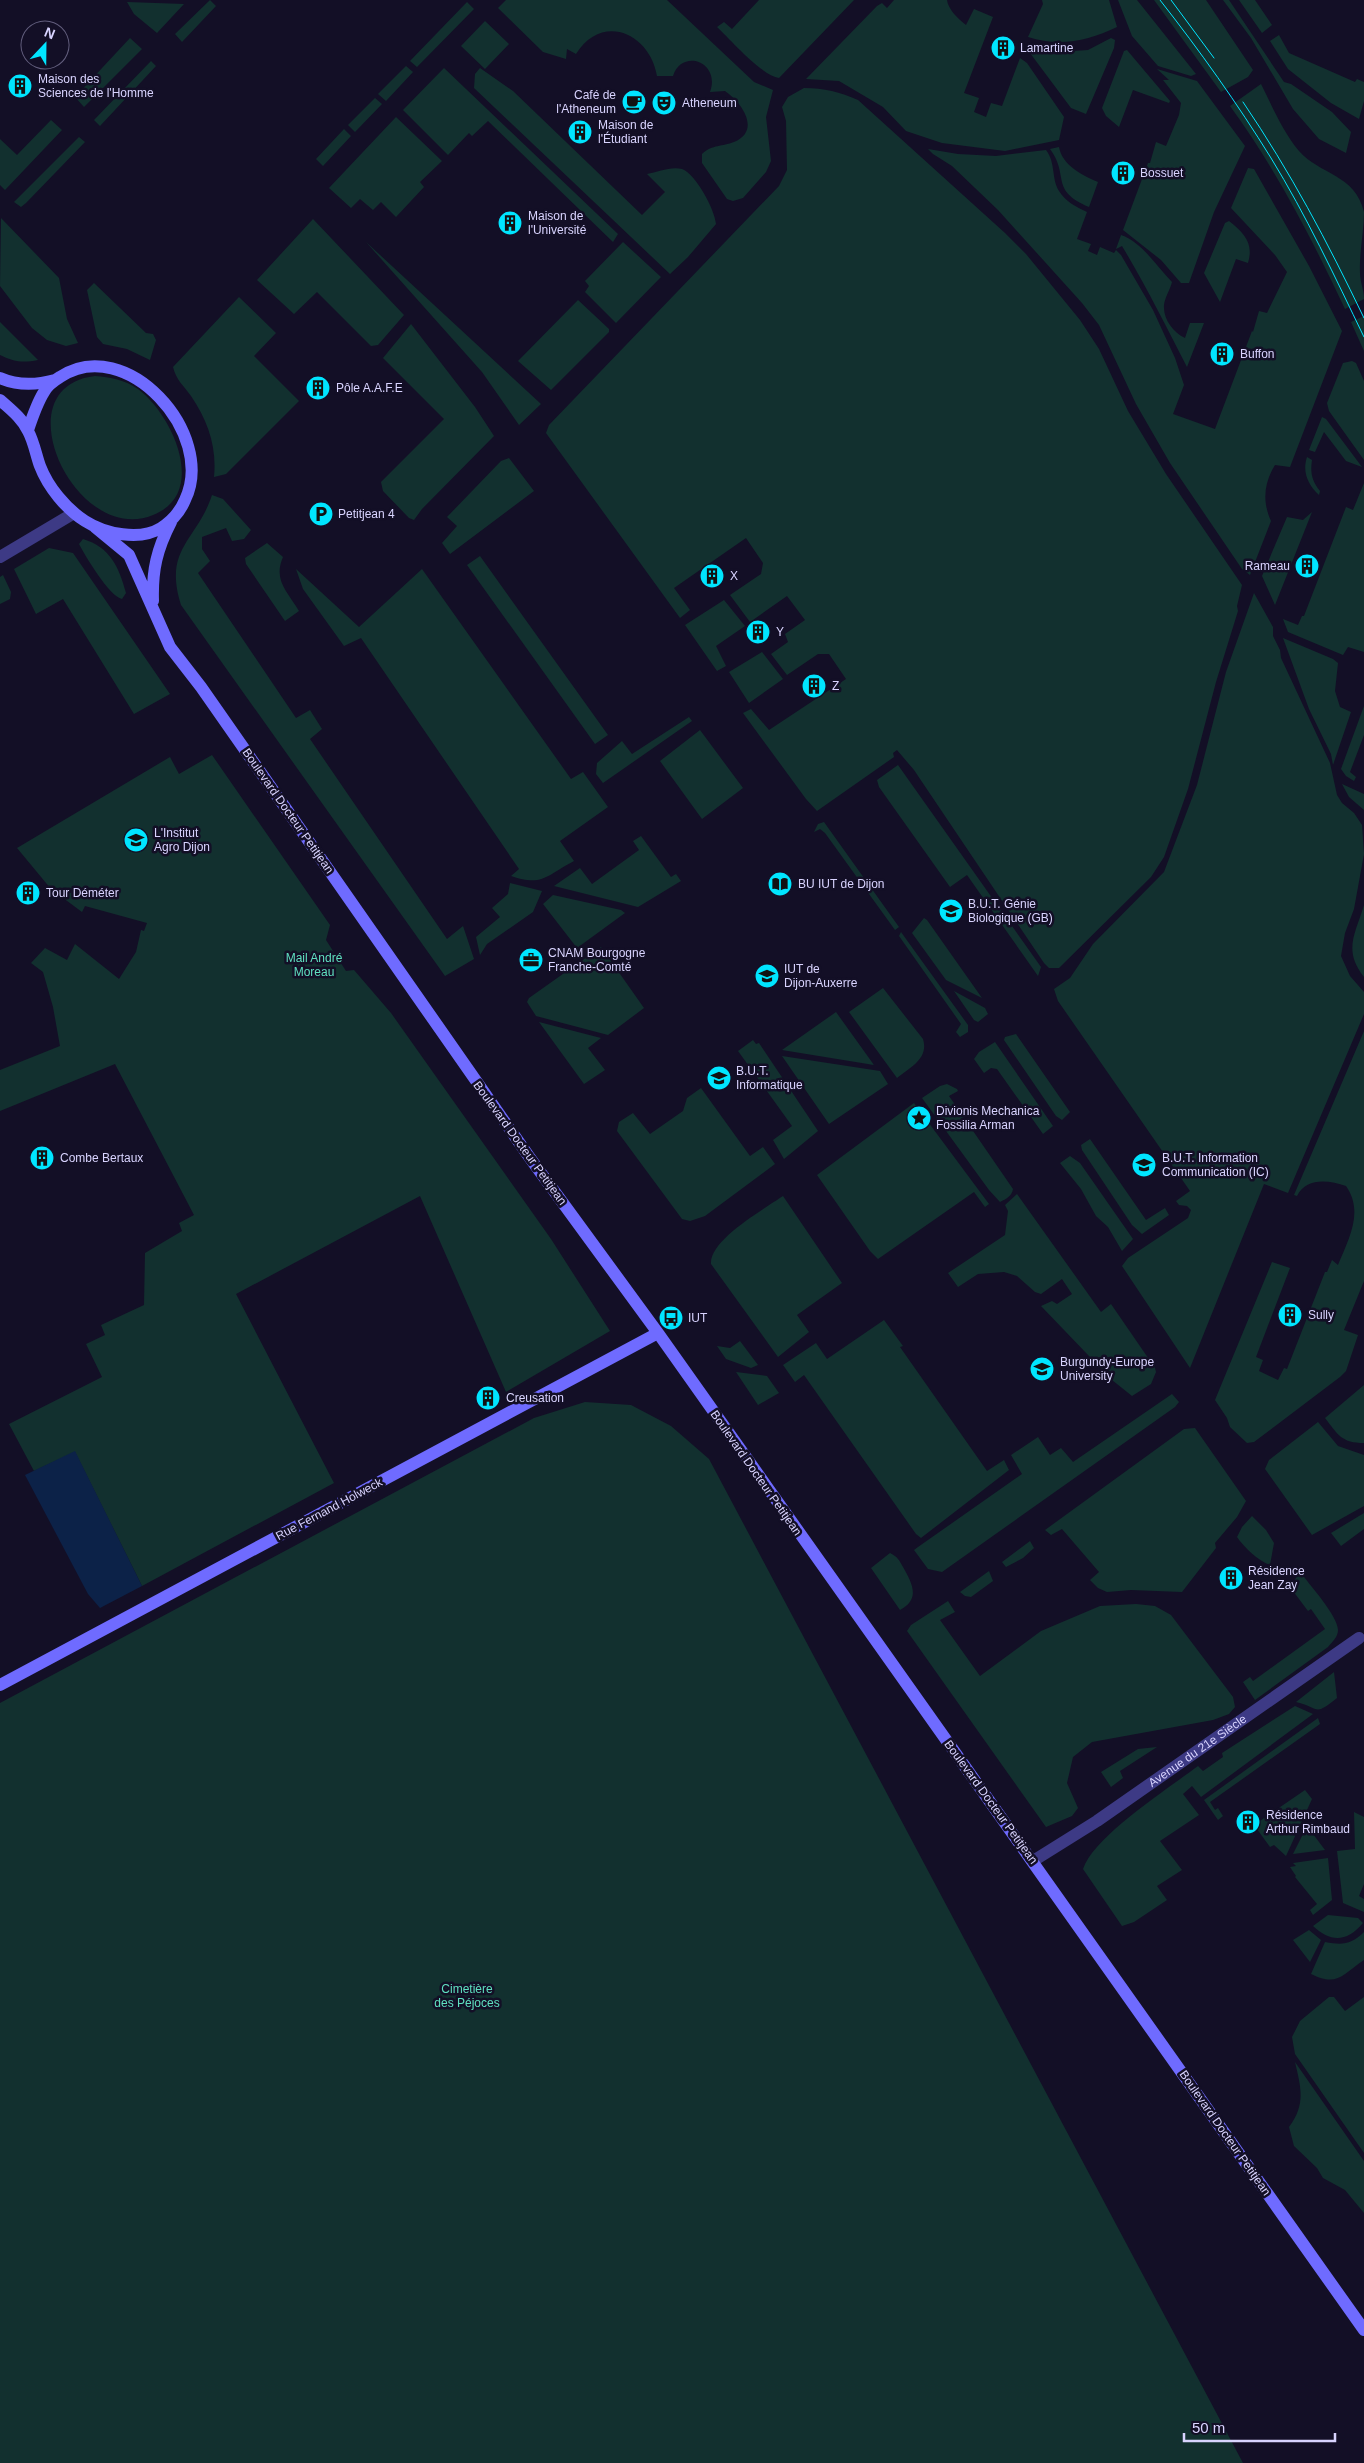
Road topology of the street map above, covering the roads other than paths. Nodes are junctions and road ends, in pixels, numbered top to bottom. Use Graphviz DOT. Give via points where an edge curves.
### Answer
graph roads {
  1 [pos="0,378"];
  2 [pos="56,380"];
  3 [pos="0,400"];
  4 [pos="28,430"];
  5 [pos="74,513"];
  6 [pos="172,520"];
  7 [pos="96,527"];
  8 [pos="0,557"];
  9 [pos="154,612"];
  10 [pos="658,1333"];
  11 [pos="1358,1638"];
  12 [pos="0,1685"];
  13 [pos="1032,1861"];
  14 [pos="1364,2330"];
  1 -- 2 [label="main road" via="29,384"];
  2 -- 4 [label="main road" via="44,391"];
  2 -- 6 [label="main road" via="83,367 101,366 138,380 167,406 184,433 192,461 189,493"];
  3 -- 4 [label="main road"];
  4 -- 5 [label="main road" via="45,476"];
  5 -- 7 [label="main road"];
  5 -- 8 [label="street"];
  6 -- 7 [label="main road" via="148,534 118,534"];
  6 -- 9 [label="main road, Boulevard Docteur Petitjean" via="157,554 153,582"];
  7 -- 9 [label="main road, Boulevard Docteur Petitjean" via="129,555"];
  9 -- 10 [label="main road, Boulevard Docteur Petitjean" via="170,647 201,686 530,1158"];
  10 -- 12 [label="main road, Rue Fernand Holweck"];
  10 -- 13 [label="main road, Boulevard Docteur Petitjean"];
  11 -- 13 [label="street, Avenue du 21e Siècle" via="1097,1822"];
  13 -- 14 [label="main road, Boulevard Docteur Petitjean"];
}
